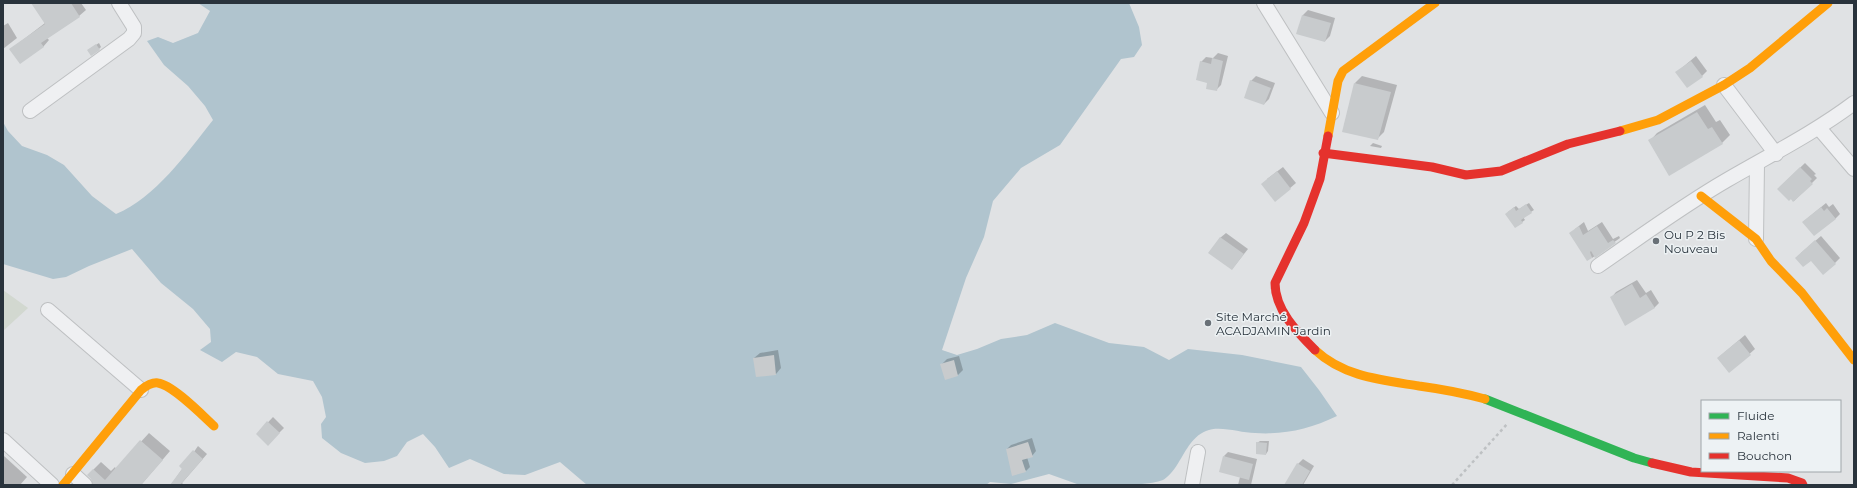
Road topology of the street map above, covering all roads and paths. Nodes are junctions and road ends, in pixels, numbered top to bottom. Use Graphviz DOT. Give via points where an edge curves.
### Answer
graph roads {
  1 [pos="119,3"];
  2 [pos="1264,3"];
  3 [pos="1434,3"];
  4 [pos="1828,3"];
  5 [pos="1724,85"];
  6 [pos="1854,103"];
  7 [pos="30,111"];
  8 [pos="1332,113"];
  9 [pos="1819,128"];
  10 [pos="1324,153"];
  11 [pos="1776,154"];
  12 [pos="1757,164"];
  13 [pos="1854,169"];
  14 [pos="1701,196"];
  15 [pos="1756,239"];
  16 [pos="1598,266"];
  17 [pos="48,310"];
  18 [pos="1854,360"];
  19 [pos="141,390"];
  20 [pos="1518,413"];
  21 [pos="214,426"];
  22 [pos="3,440"];
  23 [pos="1198,452"];
  24 [pos="73,474"];
  25 [pos="52,485"];
  26 [pos="63,485"];
  27 [pos="86,485"];
  28 [pos="1192,485"];
  29 [pos="1452,485"];
  30 [pos="1803,485"];
  1 -- 7 [label="street" via="134,27 134,33"];
  2 -- 8 [label="street"];
  3 -- 8 [label="street" via="1342,71"];
  4 -- 5 [label="street" via="1772,51"];
  5 -- 10 [label="street" via="1658,120 1635,128 1592,136 1501,171 1466,175 1432,167"];
  5 -- 11 [label="street"];
  6 -- 9 [label="street"];
  8 -- 10 [label="street"];
  9 -- 11 [label="street"];
  9 -- 13 [label="street"];
  10 -- 20 [label="street" via="1320,179 1304,223 1275,284 1280,307 1299,334 1320,354 1348,371 1365,377 1458,392 1496,402"];
  11 -- 12 [label="street"];
  12 -- 14 [label="street"];
  12 -- 15 [label="street"];
  14 -- 15 [label="street"];
  14 -- 16 [label="street"];
  15 -- 18 [label="street" via="1771,261 1802,293"];
  17 -- 19 [label="street"];
  19 -- 21 [label="street" via="158,383 168,387"];
  19 -- 24 [label="street"];
  20 -- 29 [label="path"];
  20 -- 30 [label="street" via="1664,467 1691,472 1788,478 1802,482"];
  22 -- 25 [label="street"];
  23 -- 28 [label="street"];
  24 -- 26 [label="street"];
  24 -- 27 [label="street"];
}
